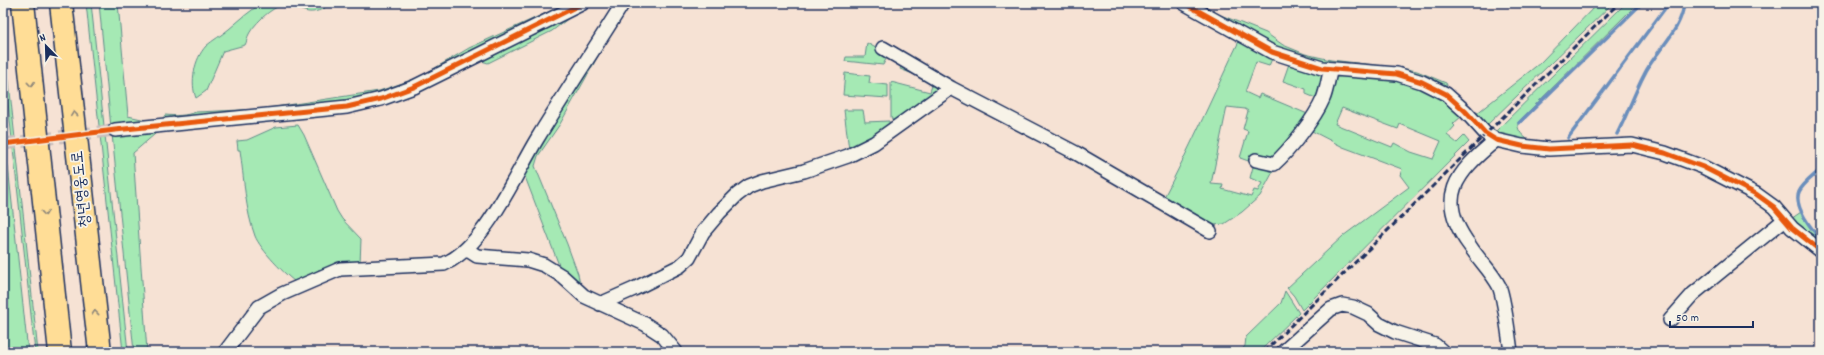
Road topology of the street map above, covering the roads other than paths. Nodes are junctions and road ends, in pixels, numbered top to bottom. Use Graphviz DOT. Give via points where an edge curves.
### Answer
graph roads {
  1 [pos="23,3"];
  2 [pos="62,3"];
  3 [pos="583,3"];
  4 [pos="623,3"];
  5 [pos="1184,3"];
  6 [pos="883,48"];
  7 [pos="1331,69"];
  8 [pos="951,88"];
  9 [pos="115,130"];
  10 [pos="1496,140"];
  11 [pos="1256,160"];
  12 [pos="1784,220"];
  13 [pos="1210,231"];
  14 [pos="466,249"];
  15 [pos="1821,251"];
  16 [pos="600,304"];
  17 [pos="1670,320"];
  18 [pos="60,352"];
  19 [pos="100,352"];
  20 [pos="225,352"];
  21 [pos="676,352"];
  22 [pos="1283,352"];
  23 [pos="1443,352"];
  24 [pos="1511,352"];
  1 -- 18 [label="highway, one-way"];
  19 -- 2 [label="highway, 청년영웅도로, one-way"];
  3 -- 9 [label="street" via="414,87 381,99 347,107"];
  4 -- 14 [label="street" via="537,139 490,220"];
  5 -- 7 [label="street" via="1272,52"];
  6 -- 8 [label="street"];
  7 -- 10 [label="street" via="1397,74 1422,82 1446,94 1485,133"];
  7 -- 11 [label="street" via="1323,99 1283,156 1274,164"];
  8 -- 13 [label="street" via="1076,153"];
  8 -- 16 [label="street" via="874,143 848,156 749,186 719,213 703,232 689,258 680,266"];
  10 -- 12 [label="street" via="1549,149 1632,145 1665,153 1703,167 1756,194 1774,207"];
  10 -- 24 [label="street" via="1473,159 1460,176 1451,194 1452,209 1456,226 1500,287"];
  12 -- 15 [label="street"];
  12 -- 17 [label="street" via="1693,294"];
  14 -- 16 [label="street" via="477,256 528,260 544,265 562,276 584,296"];
  14 -- 20 [label="street" via="444,264 340,269 282,294 259,307"];
  16 -- 21 [label="street" via="645,324 662,335"];
  22 -- 23 [label="street" via="1331,309 1342,305 1363,312 1395,332 1434,344"];
}
